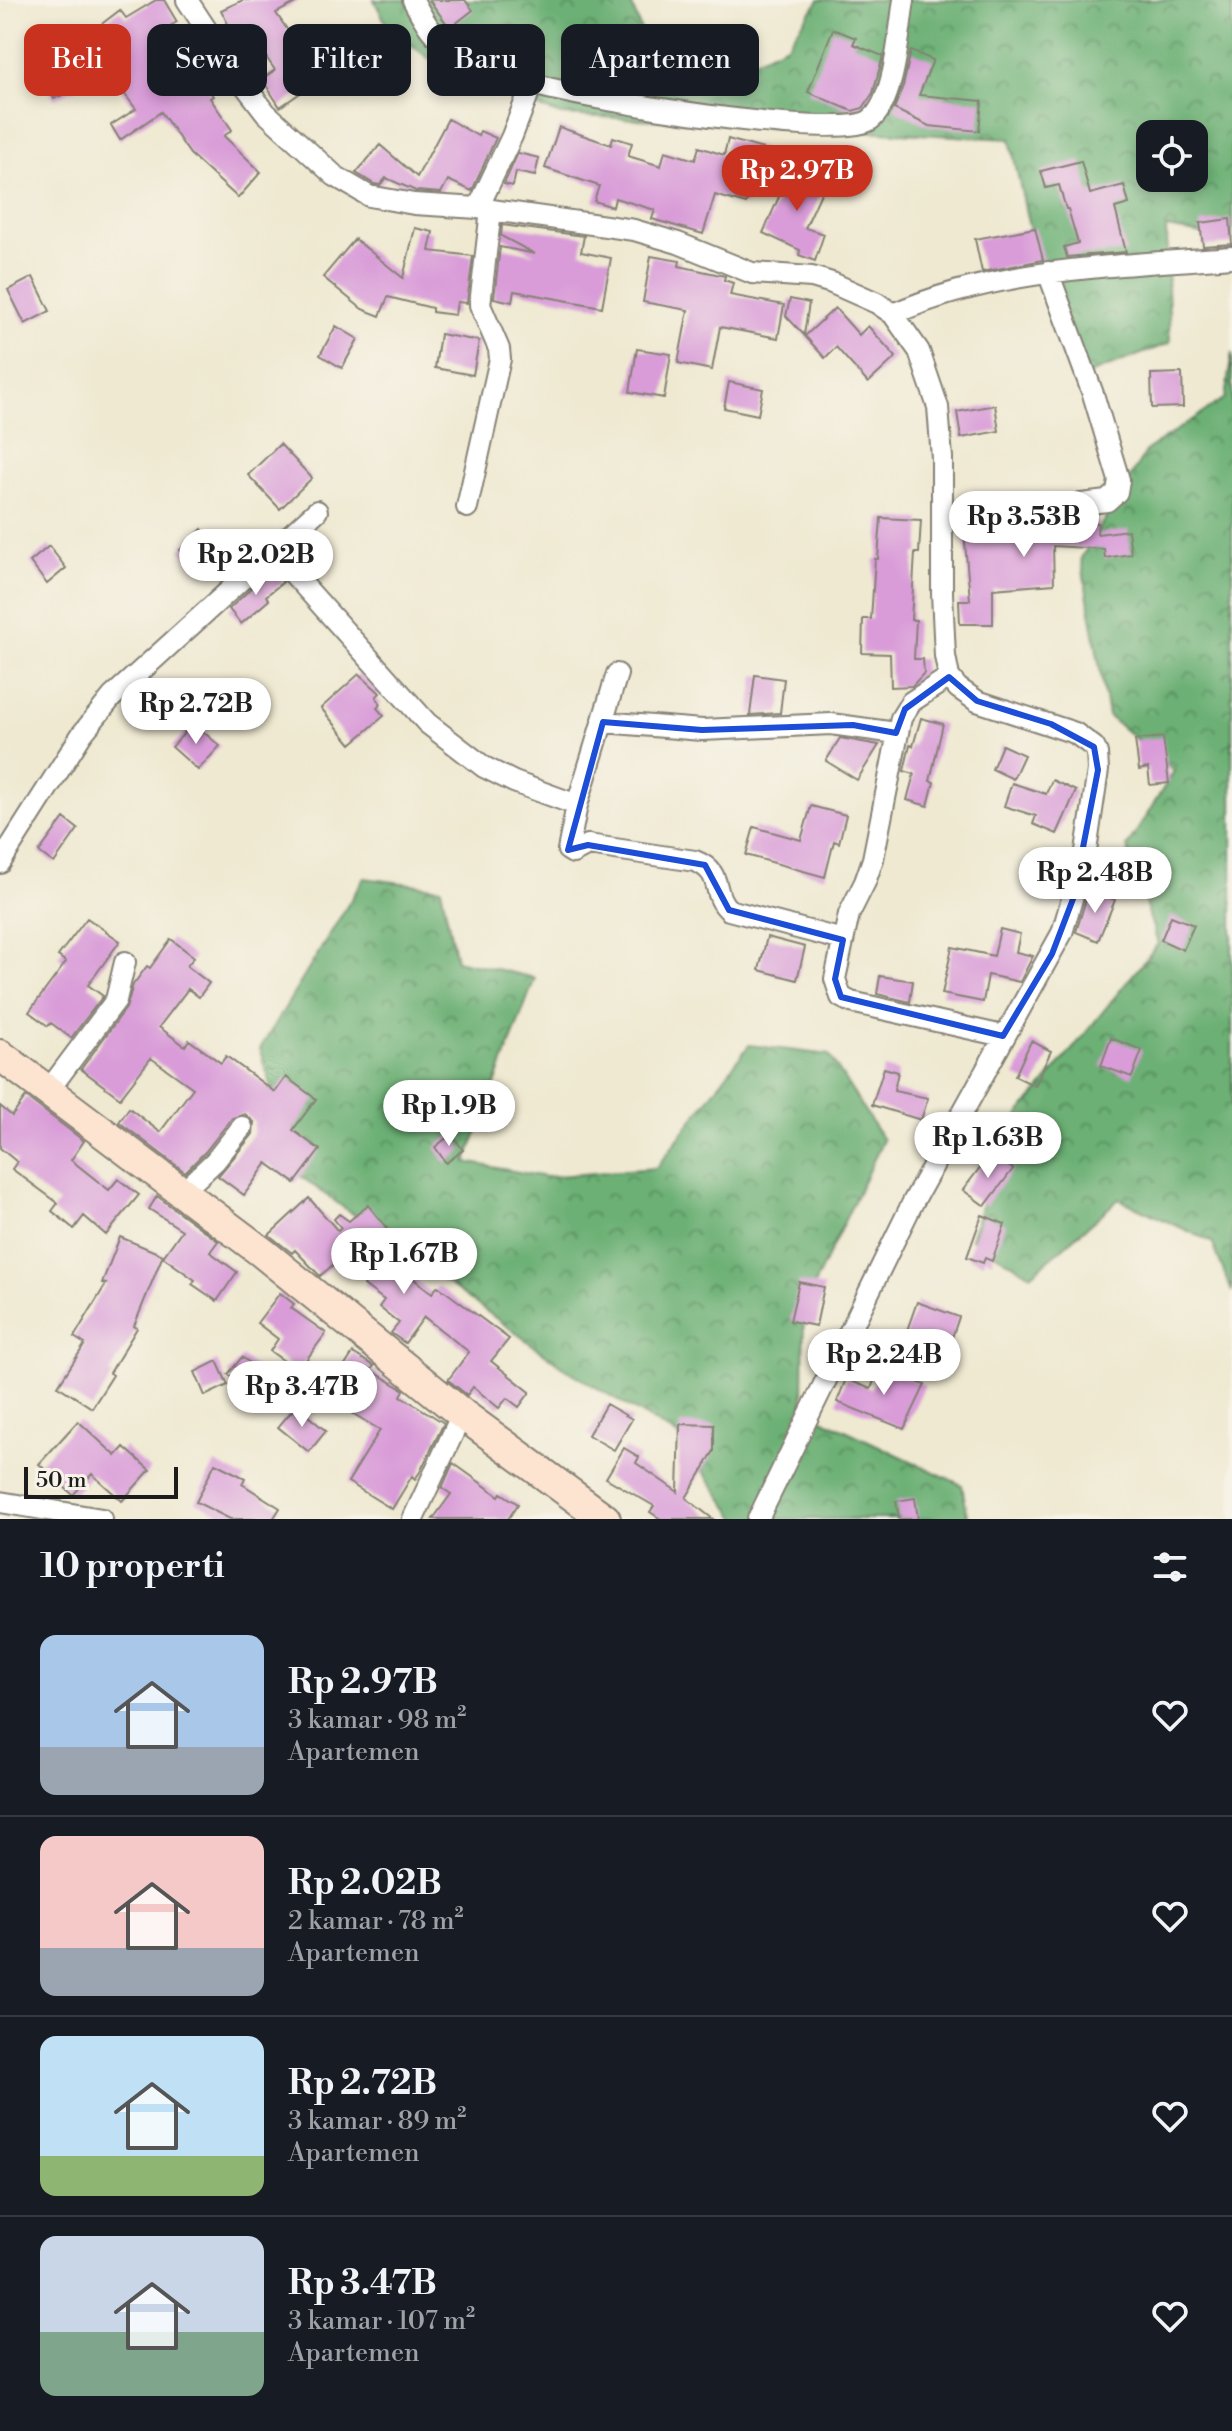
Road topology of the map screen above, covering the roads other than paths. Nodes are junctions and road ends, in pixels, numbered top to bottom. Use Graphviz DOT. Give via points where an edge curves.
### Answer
graph roads {
  1 [pos="187,0"];
  2 [pos="413,0"];
  3 [pos="904,0"];
  4 [pos="427,25"];
  5 [pos="545,87"];
  6 [pos="527,96"];
  7 [pos="485,209"];
  8 [pos="1232,257"];
  9 [pos="1048,272"];
  10 [pos="893,314"];
  11 [pos="467,507"];
  12 [pos="317,511"];
  13 [pos="942,520"];
  14 [pos="273,551"];
  15 [pos="617,674"];
  16 [pos="949,677"];
  17 [pos="603,722"];
  18 [pos="896,733"];
  19 [pos="577,805"];
  20 [pos="0,863"];
  21 [pos="843,940"];
  22 [pos="125,962"];
  23 [pos="1003,1036"];
  24 [pos="0,1055"];
  25 [pos="48,1091"];
  26 [pos="242,1127"];
  27 [pos="182,1192"];
  28 [pos="462,1414"];
  29 [pos="0,1502"];
  30 [pos="102,1519"];
  31 [pos="413,1519"];
  32 [pos="605,1519"];
  33 [pos="758,1519"];
  1 -- 7 [label="street" via="266,113 335,176 369,196"];
  2 -- 4 [label="street"];
  3 -- 5 [label="street" via="886,99 866,123 793,126 612,102"];
  6 -- 7 [label="street"];
  7 -- 10 [label="street" via="634,230 752,273 832,283"];
  7 -- 11 [label="street" via="480,305 500,359"];
  8 -- 9 [label="street"];
  9 -- 10 [label="street" via="963,288"];
  9 -- 13 [label="street" via="1106,437 1119,480 1117,492 1107,501"];
  10 -- 13 [label="street" via="919,351 938,407"];
  12 -- 14 [label="street"];
  13 -- 16 [label="street"];
  14 -- 19 [label="street" via="427,723 484,767"];
  14 -- 20 [label="street" via="98,712"];
  15 -- 17 [label="street"];
  16 -- 18 [label="street" via="911,702"];
  16 -- 23 [label="street" via="977,701 1075,733 1097,753 1086,851 1066,922"];
  17 -- 18 [label="street" via="702,730 831,724"];
  17 -- 19 [label="street"];
  18 -- 21 [label="street" via="873,859 852,904"];
  19 -- 21 [label="street" via="570,852 588,845 695,861 716,877 729,910"];
  21 -- 23 [label="street" via="835,979 841,997"];
  22 -- 25 [label="street" via="116,1000"];
  23 -- 33 [label="street" via="913,1202"];
  24 -- 25 [label="street"];
  25 -- 27 [label="street"];
  26 -- 27 [label="street"];
  27 -- 28 [label="street"];
  28 -- 31 [label="street"];
  28 -- 32 [label="street"];
  29 -- 30 [label="street"];
}
